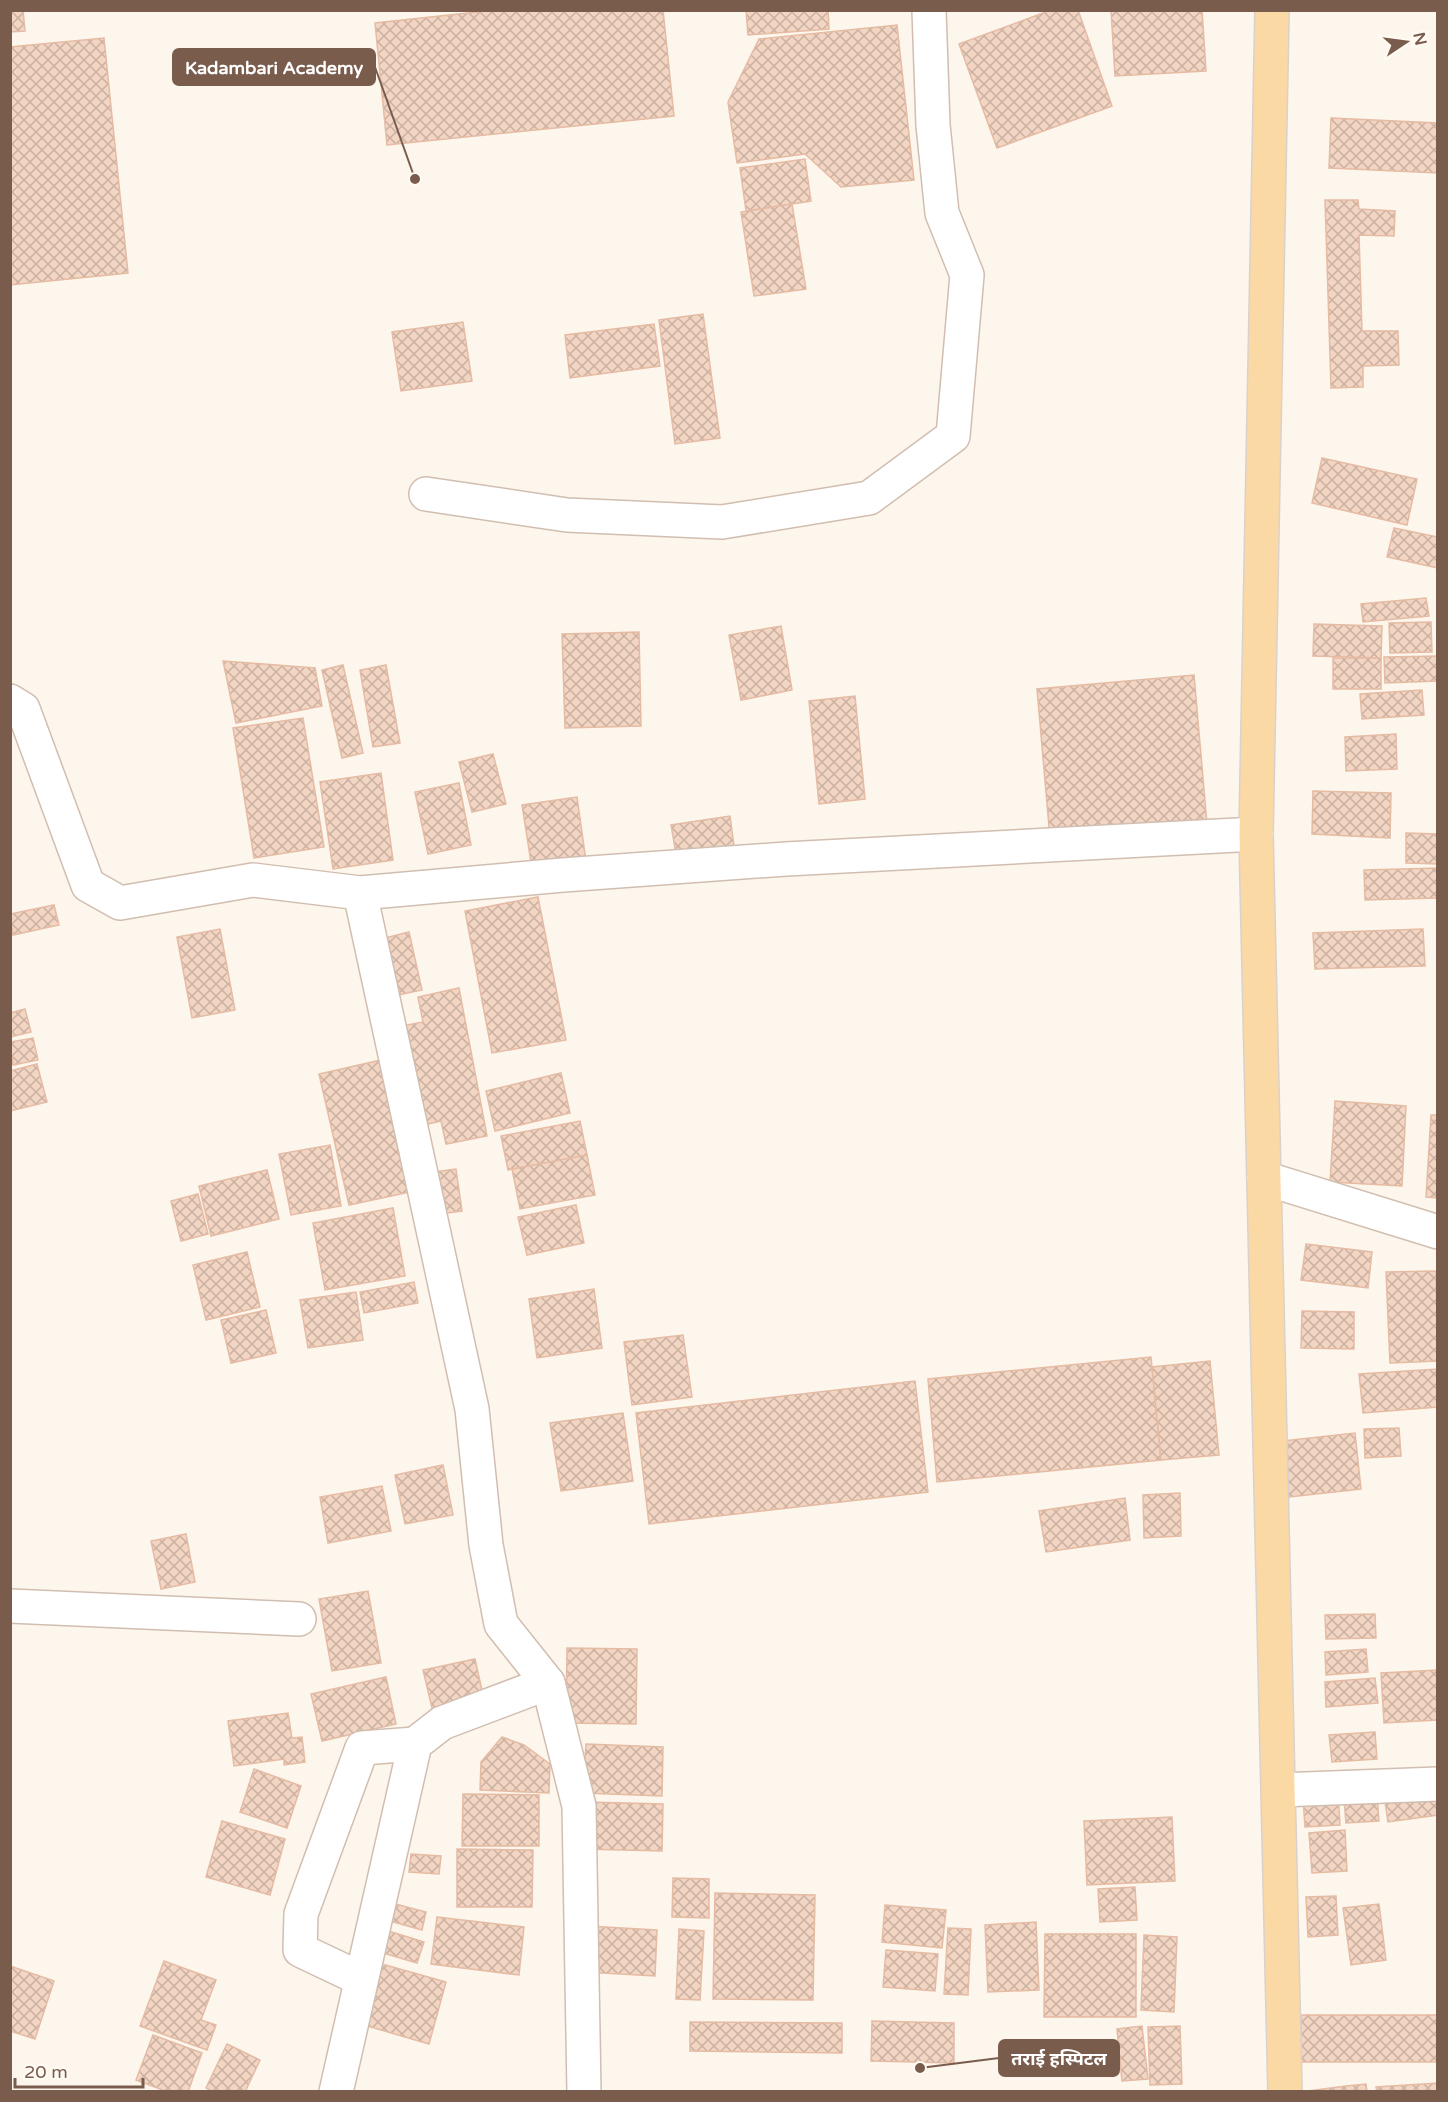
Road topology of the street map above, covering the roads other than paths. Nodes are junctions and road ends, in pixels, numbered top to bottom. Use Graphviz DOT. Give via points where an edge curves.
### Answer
graph roads {
  1 [pos="929,10"];
  2 [pos="1272,10"];
  3 [pos="426,494"];
  4 [pos="10,701"];
  5 [pos="1256,834"];
  6 [pos="360,893"];
  7 [pos="1264,1178"];
  8 [pos="1437,1232"];
  9 [pos="10,1606"];
  10 [pos="299,1619"];
  11 [pos="548,1683"];
  12 [pos="415,1744"];
  13 [pos="1437,1784"];
  14 [pos="1279,1790"];
  15 [pos="361,1979"];
  16 [pos="336,2091"];
  17 [pos="584,2091"];
  18 [pos="1285,2091"];
  1 -- 3 [label="street" via="933,124 942,213 967,275 953,436 869,498 722,522 567,515"];
  2 -- 5 [label="main road"];
  4 -- 6 [label="street" via="23,709 88,885 120,903 253,880"];
  5 -- 6 [label="street" via="786,859"];
  5 -- 7 [label="main road"];
  6 -- 11 [label="street" via="472,1409 486,1545 501,1624"];
  7 -- 8 [label="street"];
  7 -- 14 [label="main road"];
  9 -- 10 [label="street"];
  11 -- 12 [label="street" via="442,1723"];
  11 -- 17 [label="street" via="579,1806"];
  12 -- 15 [label="street"];
  12 -- 15 [label="street" via="362,1748 302,1914 300,1950"];
  13 -- 14 [label="street"];
  14 -- 18 [label="main road"];
  15 -- 16 [label="street"];
}
